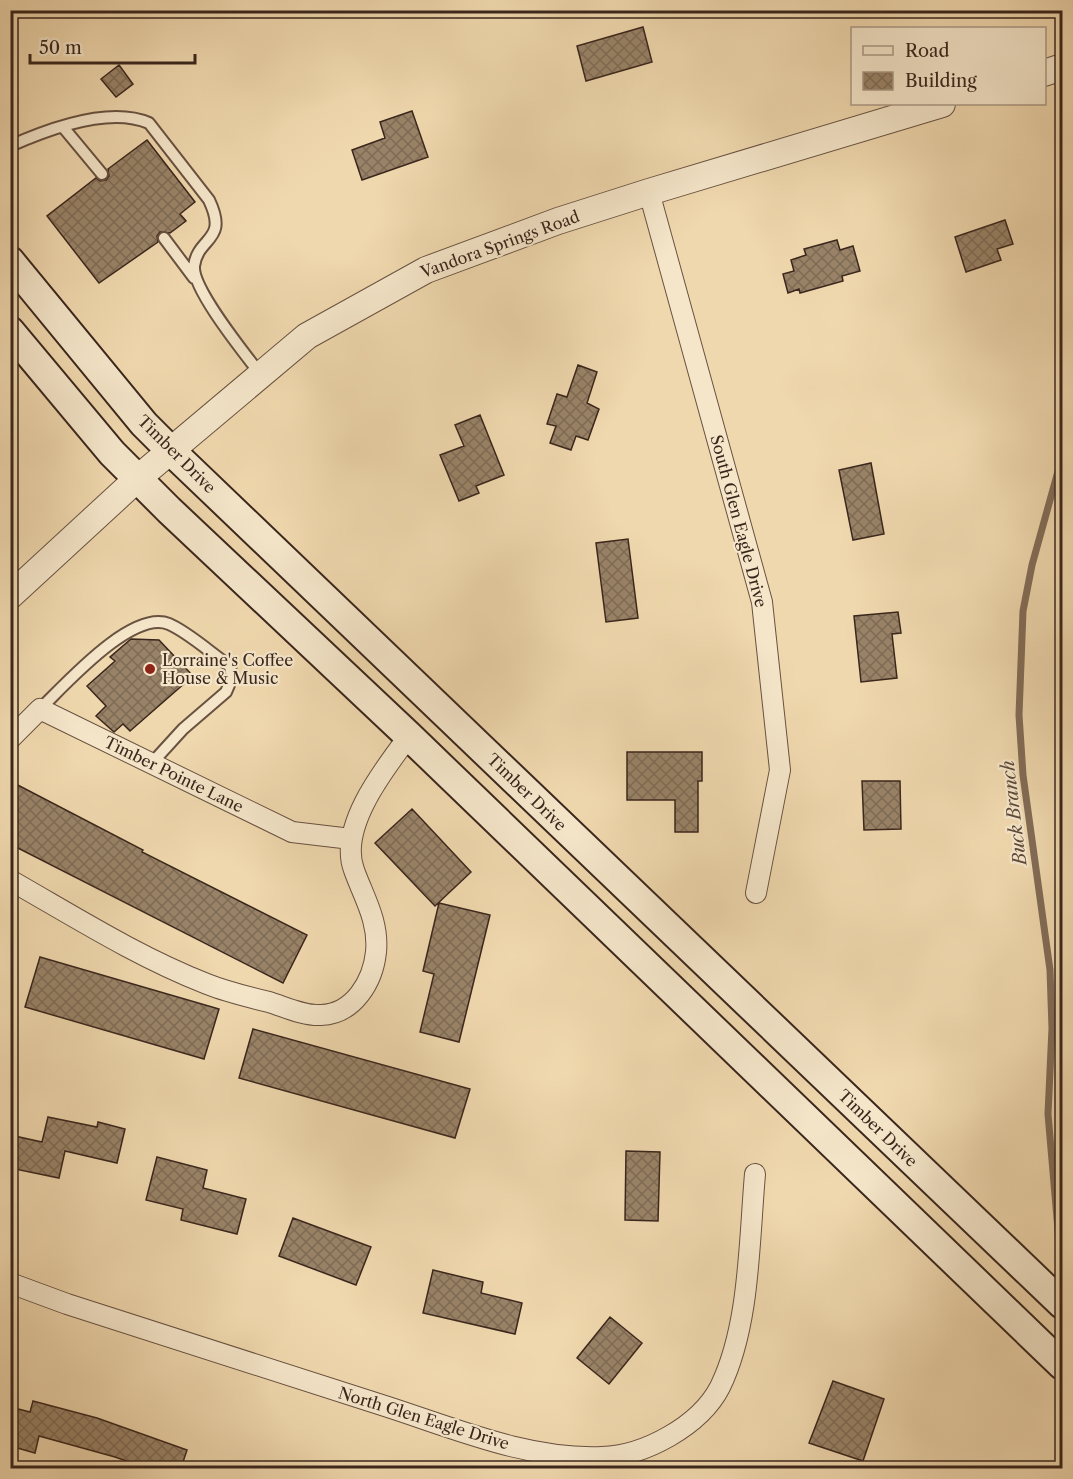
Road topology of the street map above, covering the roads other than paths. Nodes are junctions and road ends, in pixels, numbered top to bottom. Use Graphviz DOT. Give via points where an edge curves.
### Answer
graph roads {
  1 [pos="1062,67"];
  2 [pos="1046,72"];
  3 [pos="939,105"];
  4 [pos="63,127"];
  5 [pos="10,146"];
  6 [pos="102,174"];
  7 [pos="650,192"];
  8 [pos="164,238"];
  9 [pos="10,261"];
  10 [pos="201,288"];
  11 [pos="10,331"];
  12 [pos="261,375"];
  13 [pos="171,451"];
  14 [pos="137,479"];
  15 [pos="10,596"];
  16 [pos="40,709"];
  17 [pos="409,736"];
  18 [pos="10,739"];
  19 [pos="152,764"];
  20 [pos="351,839"];
  21 [pos="10,880"];
  22 [pos="756,893"];
  23 [pos="755,1174"];
  24 [pos="10,1283"];
  25 [pos="1062,1304"];
  26 [pos="1062,1365"];
  1 -- 2 [label="street"];
  3 -- 7 [label="street, Vandora Springs Road"];
  4 -- 5 [label="lane"];
  4 -- 6 [label="lane"];
  4 -- 10 [label="lane" via="108,117 136,117 159,134 216,214 216,229 194,267"];
  7 -- 12 [label="street, Vandora Springs Road" via="426,270 307,336"];
  7 -- 22 [label="street, South Glen Eagle Drive" via="762,602 780,771"];
  8 -- 10 [label="lane"];
  9 -- 13 [label="main road, Timber Drive"];
  10 -- 12 [label="lane"];
  11 -- 14 [label="main road"];
  12 -- 13 [label="street, Vandora Springs Road"];
  13 -- 14 [label="street, Vandora Springs Road"];
  13 -- 25 [label="main road, Timber Drive"];
  14 -- 15 [label="street, Vandora Springs Road"];
  14 -- 17 [label="main road"];
  16 -- 18 [label="street"];
  16 -- 19 [label="street, Timber Pointe Lane"];
  16 -- 19 [label="lane" via="106,646 136,627 168,623 230,666 232,678 226,692 183,729"];
  17 -- 20 [label="street" via="375,781"];
  17 -- 26 [label="main road"];
  19 -- 20 [label="street, Timber Pointe Lane" via="292,832"];
  20 -- 21 [label="street" via="353,868 377,936 374,966 362,993 323,1016 210,986 143,956"];
  23 -- 24 [label="street, North Glen Eagle Drive" via="742,1310 719,1388 678,1431 636,1453 576,1457 510,1445"];
}
